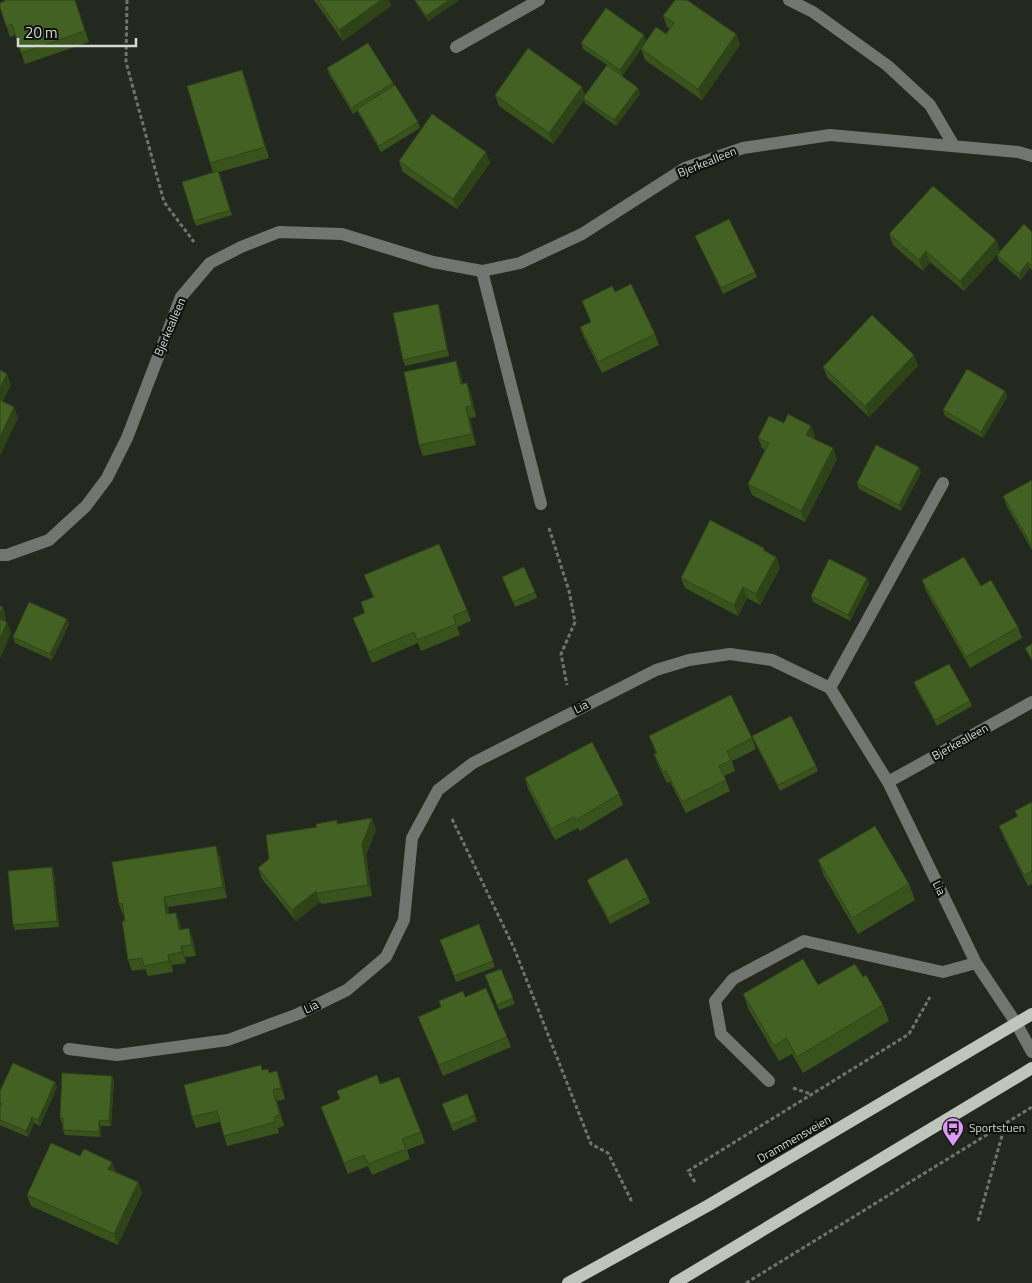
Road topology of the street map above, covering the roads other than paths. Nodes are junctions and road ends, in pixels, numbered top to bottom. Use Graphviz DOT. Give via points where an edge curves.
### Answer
graph roads {
  1 [pos="539,0"];
  2 [pos="789,0"];
  3 [pos="456,47"];
  4 [pos="954,146"];
  5 [pos="1032,156"];
  6 [pos="482,271"];
  7 [pos="943,483"];
  8 [pos="541,504"];
  9 [pos="0,555"];
  10 [pos="830,688"];
  11 [pos="1032,702"];
  12 [pos="888,782"];
  13 [pos="976,963"];
  14 [pos="1032,1014"];
  15 [pos="1016,1023"];
  16 [pos="69,1049"];
  17 [pos="1032,1052"];
  18 [pos="1032,1068"];
  19 [pos="769,1081"];
  20 [pos="574,1282"];
  21 [pos="675,1283"];
  1 -- 3 [label="street"];
  2 -- 4 [label="street" via="813,12 888,66 930,105"];
  4 -- 5 [label="street, Bjerkealleen"];
  4 -- 6 [label="street, Bjerkealleen" via="830,135 743,148 684,168 582,234 520,264"];
  6 -- 8 [label="street"];
  6 -- 9 [label="street, Bjerkealleen" via="433,262 342,234 279,232 210,263 181,297 127,438 107,478 86,506 49,540"];
  7 -- 10 [label="street"];
  10 -- 12 [label="street, Lia"];
  10 -- 16 [label="street, Lia" via="772,660 730,654 690,660 656,670 473,763 438,790 412,838 404,920 386,957 347,990 298,1014 228,1040 117,1055"];
  11 -- 12 [label="street, Bjerkealleen"];
  12 -- 13 [label="street, Lia"];
  13 -- 15 [label="street, Lia"];
  13 -- 19 [label="street" via="943,972 804,941 733,979 715,1001 721,1034"];
  14 -- 15 [label="main road, Drammensveien"];
  15 -- 17 [label="street, Lia"];
  15 -- 20 [label="main road, Drammensveien"];
  18 -- 21 [label="main road"];
}
